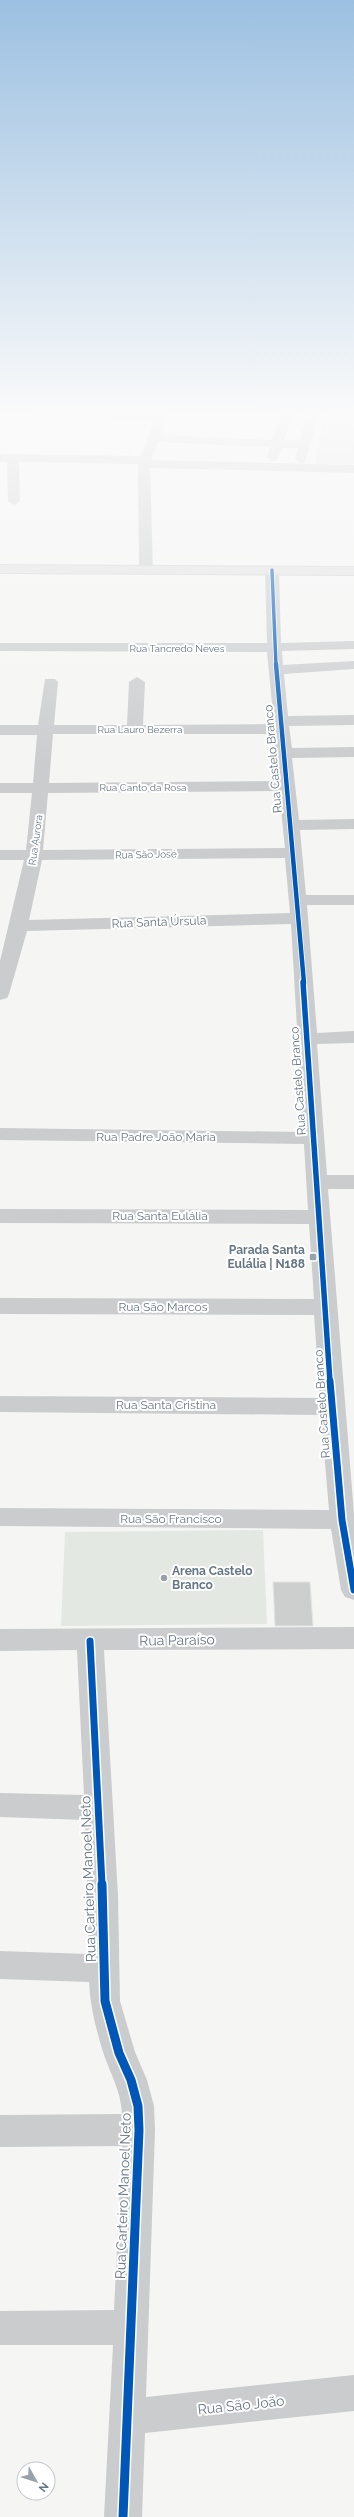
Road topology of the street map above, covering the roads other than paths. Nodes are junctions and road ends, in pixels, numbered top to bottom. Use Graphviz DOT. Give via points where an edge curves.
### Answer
graph roads {
  1 [pos="145,530"];
  2 [pos="0,569"];
  3 [pos="146,570"];
  4 [pos="272,570"];
  5 [pos="354,571"];
  6 [pos="354,645"];
  7 [pos="0,647"];
  8 [pos="274,647"];
  9 [pos="354,665"];
  10 [pos="276,670"];
  11 [pos="50,682"];
  12 [pos="137,682"];
  13 [pos="354,720"];
  14 [pos="280,725"];
  15 [pos="135,728"];
  16 [pos="46,729"];
  17 [pos="0,730"];
  18 [pos="283,752"];
  19 [pos="354,752"];
  20 [pos="286,786"];
  21 [pos="0,788"];
  22 [pos="41,788"];
  23 [pos="354,824"];
  24 [pos="290,825"];
  25 [pos="293,853"];
  26 [pos="0,855"];
  27 [pos="34,855"];
  28 [pos="298,900"];
  29 [pos="354,900"];
  30 [pos="299,918"];
  31 [pos="19,926"];
  32 [pos="0,994"];
  33 [pos="354,1038"];
  34 [pos="306,1039"];
  35 [pos="0,1134"];
  36 [pos="312,1138"];
  37 [pos="316,1182"];
  38 [pos="354,1182"];
  39 [pos="0,1216"];
  40 [pos="320,1217"];
  41 [pos="0,1306"];
  42 [pos="326,1307"];
  43 [pos="0,1404"];
  44 [pos="332,1406"];
  45 [pos="0,1517"];
  46 [pos="342,1520"];
  47 [pos="354,1590"];
  48 [pos="354,1638"];
  49 [pos="0,1640"];
  50 [pos="90,1641"];
  51 [pos="0,1805"];
  52 [pos="98,1808"];
  53 [pos="0,1965"];
  54 [pos="103,1968"];
  55 [pos="139,2130"];
  56 [pos="0,2131"];
  57 [pos="130,2326"];
  58 [pos="0,2328"];
  59 [pos="354,2393"];
  60 [pos="128,2417"];
  61 [pos="123,2517"];
  1 -- 3 [label="street"];
  2 -- 3 [label="main road"];
  3 -- 4 [label="main road"];
  4 -- 5 [label="main road"];
  4 -- 8 [label="street, Rua Castelo Branco"];
  6 -- 8 [label="street, Rua Tancredo Neves"];
  7 -- 8 [label="street, Rua Tancredo Neves"];
  8 -- 10 [label="street, Rua Castelo Branco"];
  9 -- 10 [label="street"];
  10 -- 14 [label="street, Rua Castelo Branco"];
  11 -- 16 [label="street, Rua Aurora"];
  12 -- 15 [label="street"];
  13 -- 14 [label="street, Rua Lauro Bezerra"];
  14 -- 15 [label="street, Rua Lauro Bezerra"];
  14 -- 18 [label="street, Rua Castelo Branco"];
  15 -- 16 [label="street, Rua Lauro Bezerra"];
  16 -- 17 [label="street, Rua Lauro Bezerra"];
  16 -- 22 [label="street, Rua Aurora"];
  18 -- 19 [label="street"];
  18 -- 20 [label="street, Rua Castelo Branco"];
  20 -- 22 [label="street, Rua Canto da Rosa"];
  20 -- 24 [label="street, Rua Castelo Branco"];
  21 -- 22 [label="street, Rua Canto da Rosa"];
  22 -- 27 [label="street, Rua Aurora"];
  23 -- 24 [label="street"];
  24 -- 25 [label="street, Rua Castelo Branco"];
  25 -- 27 [label="street, Rua São José"];
  25 -- 28 [label="street, Rua Castelo Branco"];
  26 -- 27 [label="street, Rua São José"];
  27 -- 31 [label="street, Rua Aurora"];
  28 -- 29 [label="street"];
  28 -- 30 [label="street, Rua Castelo Branco"];
  30 -- 31 [label="street, Rua Santa Úrsula"];
  30 -- 34 [label="street, Rua Castelo Branco"];
  31 -- 32 [label="street, Rua Aurora"];
  33 -- 34 [label="street"];
  34 -- 36 [label="street, Rua Castelo Branco"];
  35 -- 36 [label="street, Rua Padre João Maria"];
  36 -- 37 [label="street, Rua Castelo Branco"];
  37 -- 38 [label="street"];
  37 -- 40 [label="street, Rua Castelo Branco"];
  39 -- 40 [label="street, Rua Santa Eulália"];
  40 -- 42 [label="street, Rua Castelo Branco"];
  41 -- 42 [label="street, Rua São Marcos"];
  42 -- 44 [label="street, Rua Castelo Branco"];
  43 -- 44 [label="street, Rua Santa Cristina"];
  44 -- 46 [label="street, Rua Castelo Branco"];
  45 -- 46 [label="street, Rua São Francisco"];
  46 -- 47 [label="street, Rua Castelo Branco"];
  48 -- 50 [label="street, Rua Paraíso"];
  49 -- 50 [label="street, Rua Paraíso"];
  50 -- 52 [label="street, Rua Carteiro Manoel Neto"];
  51 -- 52 [label="street"];
  52 -- 54 [label="street, Rua Carteiro Manoel Neto" via="103,1896"];
  53 -- 54 [label="street"];
  54 -- 55 [label="street, Rua Carteiro Manoel Neto" via="110,2029 118,2054 131,2080 138,2106"];
  55 -- 56 [label="street"];
  55 -- 57 [label="street, Rua Carteiro Manoel Neto"];
  57 -- 58 [label="street"];
  57 -- 60 [label="street, Rua Carteiro Manoel Neto"];
  59 -- 60 [label="street, Rua São João"];
  60 -- 61 [label="street, Rua Carteiro Manoel Neto"];
}
